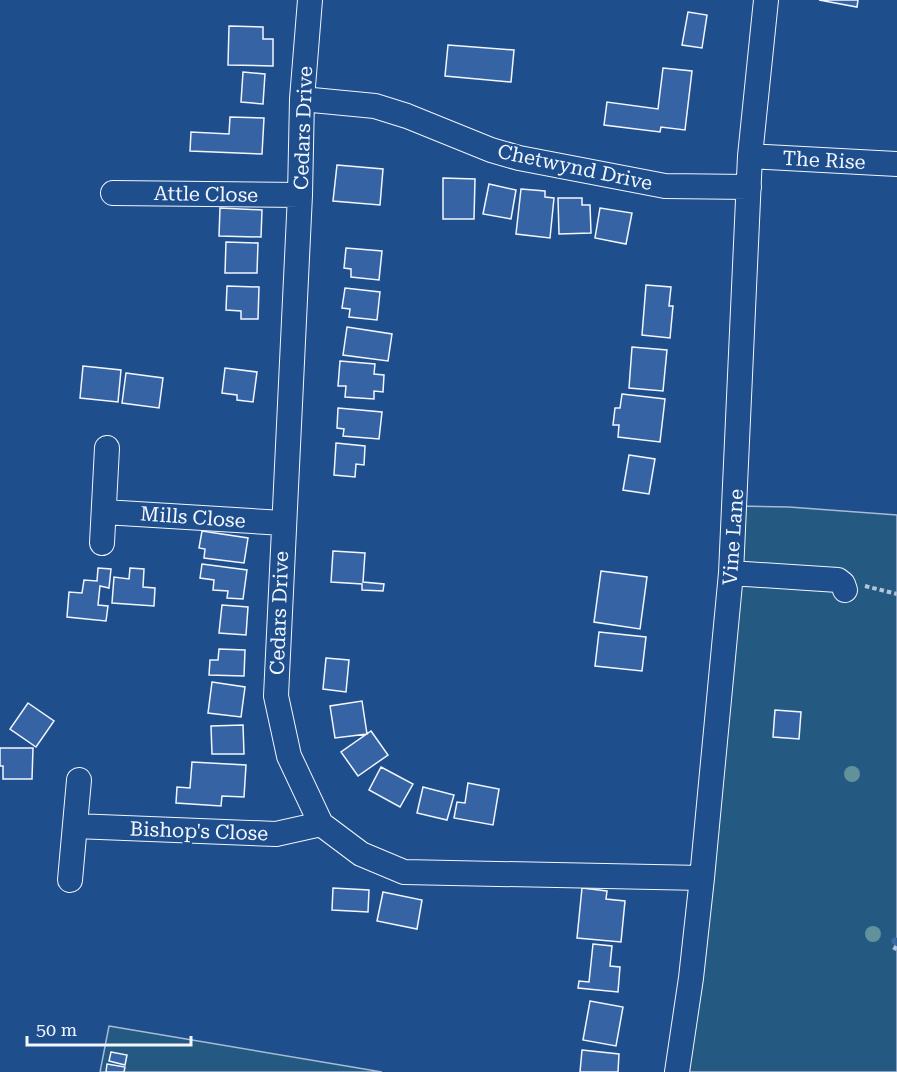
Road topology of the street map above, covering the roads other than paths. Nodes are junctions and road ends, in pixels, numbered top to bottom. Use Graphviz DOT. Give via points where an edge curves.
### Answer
graph roads {
  1 [pos="310,0"];
  2 [pos="766,0"];
  3 [pos="302,99"];
  4 [pos="750,156"];
  5 [pos="897,164"];
  6 [pos="749,187"];
  7 [pos="113,193"];
  8 [pos="300,195"];
  9 [pos="107,448"];
  10 [pos="104,512"];
  11 [pos="283,523"];
  12 [pos="102,543"];
  13 [pos="731,573"];
  14 [pos="766,575"];
  15 [pos="791,589"];
  16 [pos="844,590"];
  17 [pos="79,780"];
  18 [pos="321,824"];
  19 [pos="75,826"];
  20 [pos="702,878"];
  21 [pos="70,880"];
  22 [pos="677,1072"];
  1 -- 3 [label="street, Cedars Drive"];
  2 -- 4 [label="street, Vine Lane"];
  3 -- 6 [label="street, Chetwynd Drive" via="375,106 519,158 665,186"];
  3 -- 8 [label="street, Cedars Drive"];
  4 -- 5 [label="street, The Rise"];
  4 -- 6 [label="street, Vine Lane"];
  6 -- 13 [label="street, Vine Lane"];
  7 -- 8 [label="street, Attle Close"];
  8 -- 11 [label="street, Cedars Drive"];
  9 -- 10 [label="street"];
  10 -- 11 [label="street, Mills Close"];
  10 -- 12 [label="street"];
  11 -- 18 [label="street, Cedars Drive" via="276,696 289,756"];
  13 -- 14 [label="street"];
  13 -- 20 [label="street, Vine Lane"];
  14 -- 15 [label="street"];
  14 -- 16 [label="street" via="838,580"];
  17 -- 19 [label="street"];
  18 -- 19 [label="street, Bishop's Close" via="276,834"];
  18 -- 20 [label="street, Cedars Drive" via="361,854 404,872"];
  19 -- 21 [label="street"];
  20 -- 22 [label="street, Vine Lane"];
}
